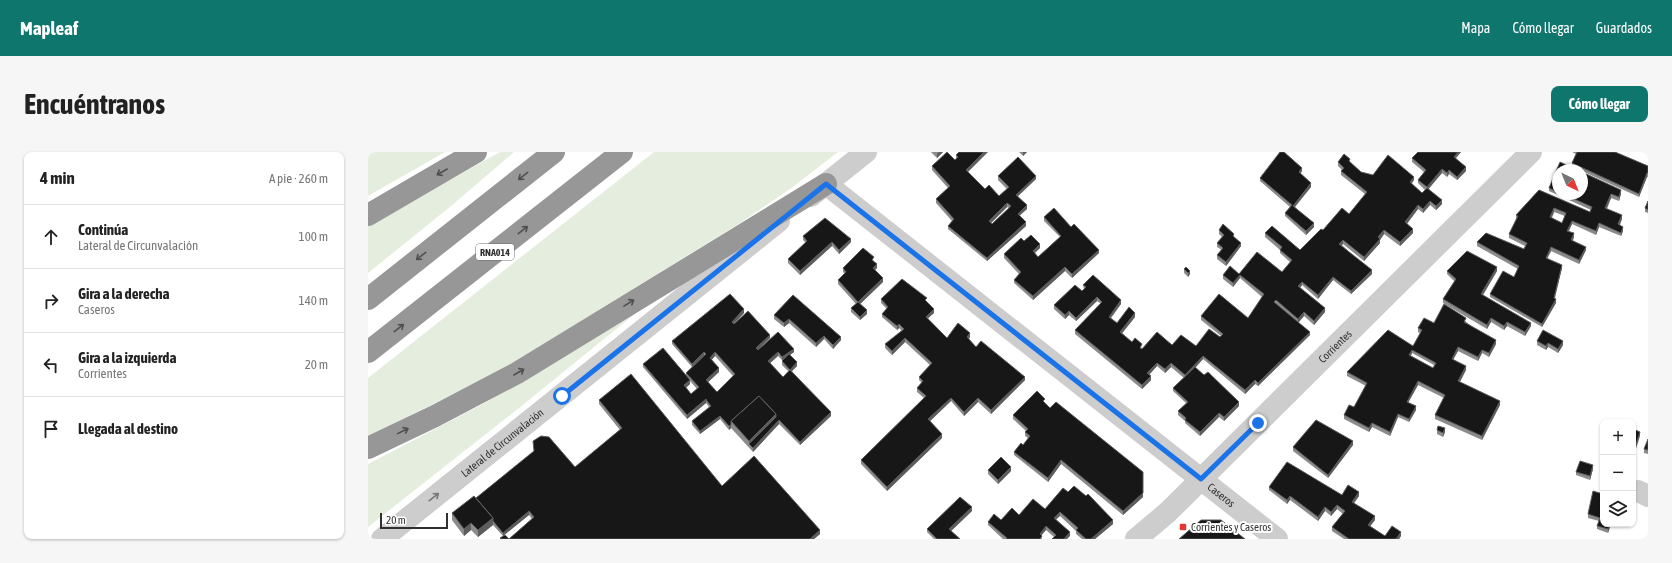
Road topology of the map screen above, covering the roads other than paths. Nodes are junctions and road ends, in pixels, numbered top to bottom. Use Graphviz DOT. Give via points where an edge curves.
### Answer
graph roads {
  1 [pos="476,152"];
  2 [pos="554,152"];
  3 [pos="622,152"];
  4 [pos="866,152"];
  5 [pos="1531,152"];
  6 [pos="826,184"];
  7 [pos="368,215"];
  8 [pos="368,299"];
  9 [pos="368,352"];
  10 [pos="368,448"];
  11 [pos="1201,479"];
  12 [pos="382,539"];
  13 [pos="1136,539"];
  14 [pos="1277,539"];
  1 -- 7 [label="highway, one-way"];
  2 -- 8 [label="highway, one-way"];
  9 -- 3 [label="highway, RNA014, one-way"];
  4 -- 6 [label="street, Lateral de Circunvalación"];
  5 -- 11 [label="street, Corrientes"];
  10 -- 6 [label="highway, one-way" via="517,373"];
  6 -- 11 [label="street, Caseros"];
  12 -- 6 [label="street, Lateral de Circunvalación, one-way"];
  11 -- 13 [label="street, Corrientes"];
  11 -- 14 [label="street, Caseros"];
}
